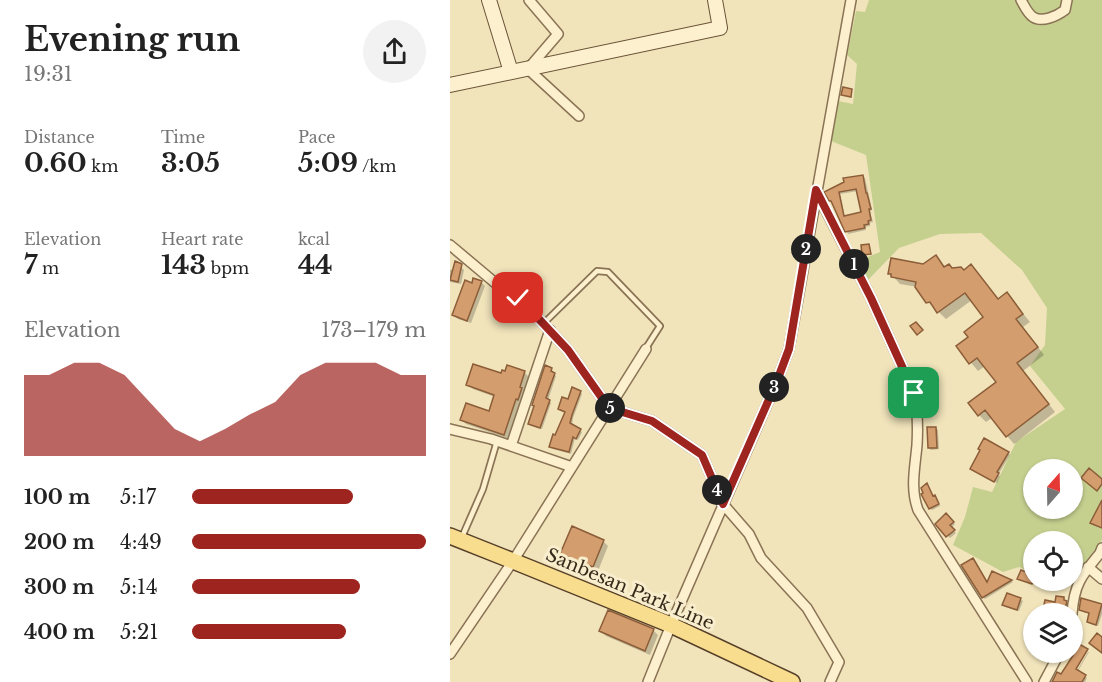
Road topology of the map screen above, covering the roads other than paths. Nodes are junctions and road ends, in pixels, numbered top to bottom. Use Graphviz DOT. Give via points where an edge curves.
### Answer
graph roads {
  1 [pos="489,0"];
  2 [pos="529,0"];
  3 [pos="715,0"];
  4 [pos="851,0"];
  5 [pos="1021,0"];
  6 [pos="1067,0"];
  7 [pos="528,69"];
  8 [pos="511,72"];
  9 [pos="450,85"];
  10 [pos="579,116"];
  11 [pos="816,190"];
  12 [pos="450,245"];
  13 [pos="546,327"];
  14 [pos="646,349"];
  15 [pos="609,408"];
  16 [pos="450,429"];
  17 [pos="497,441"];
  18 [pos="511,446"];
  19 [pos="572,467"];
  20 [pos="723,504"];
  21 [pos="455,538"];
  22 [pos="1102,548"];
  23 [pos="513,561"];
  24 [pos="1088,567"];
  25 [pos="1102,579"];
  26 [pos="1072,603"];
  27 [pos="670,626"];
  28 [pos="450,654"];
  29 [pos="1054,663"];
  30 [pos="648,682"];
  31 [pos="792,682"];
  32 [pos="830,682"];
  33 [pos="1027,682"];
  34 [pos="1044,682"];
  1 -- 8 [label="street"];
  2 -- 7 [label="street" via="558,34"];
  3 -- 7 [label="street" via="720,28"];
  4 -- 11 [label="street"];
  5 -- 6 [label="street" via="1030,15 1046,19 1065,10"];
  7 -- 8 [label="street"];
  7 -- 10 [label="street"];
  8 -- 9 [label="street"];
  11 -- 20 [label="street" via="789,349"];
  11 -- 33 [label="street" via="914,393 917,444 913,489 918,510"];
  12 -- 13 [label="street" via="522,301"];
  13 -- 14 [label="lane" via="597,271 608,272 660,326"];
  13 -- 15 [label="street" via="568,350"];
  13 -- 18 [label="street"];
  14 -- 15 [label="street"];
  15 -- 19 [label="street"];
  15 -- 20 [label="street" via="652,421 702,455"];
  16 -- 17 [label="street"];
  17 -- 18 [label="street"];
  17 -- 21 [label="lane" via="483,489"];
  18 -- 19 [label="street"];
  19 -- 23 [label="street"];
  20 -- 27 [label="street"];
  20 -- 32 [label="street" via="749,534 761,558 807,608 839,662"];
  21 -- 23 [label="main road, Sanbesan Park Line"];
  22 -- 24 [label="street"];
  23 -- 27 [label="main road, Sanbesan Park Line"];
  23 -- 28 [label="street"];
  24 -- 25 [label="street"];
  24 -- 26 [label="street"];
  27 -- 30 [label="street"];
  27 -- 31 [label="main road, Sanbesan Park Line"];
  29 -- 34 [label="street"];
}
